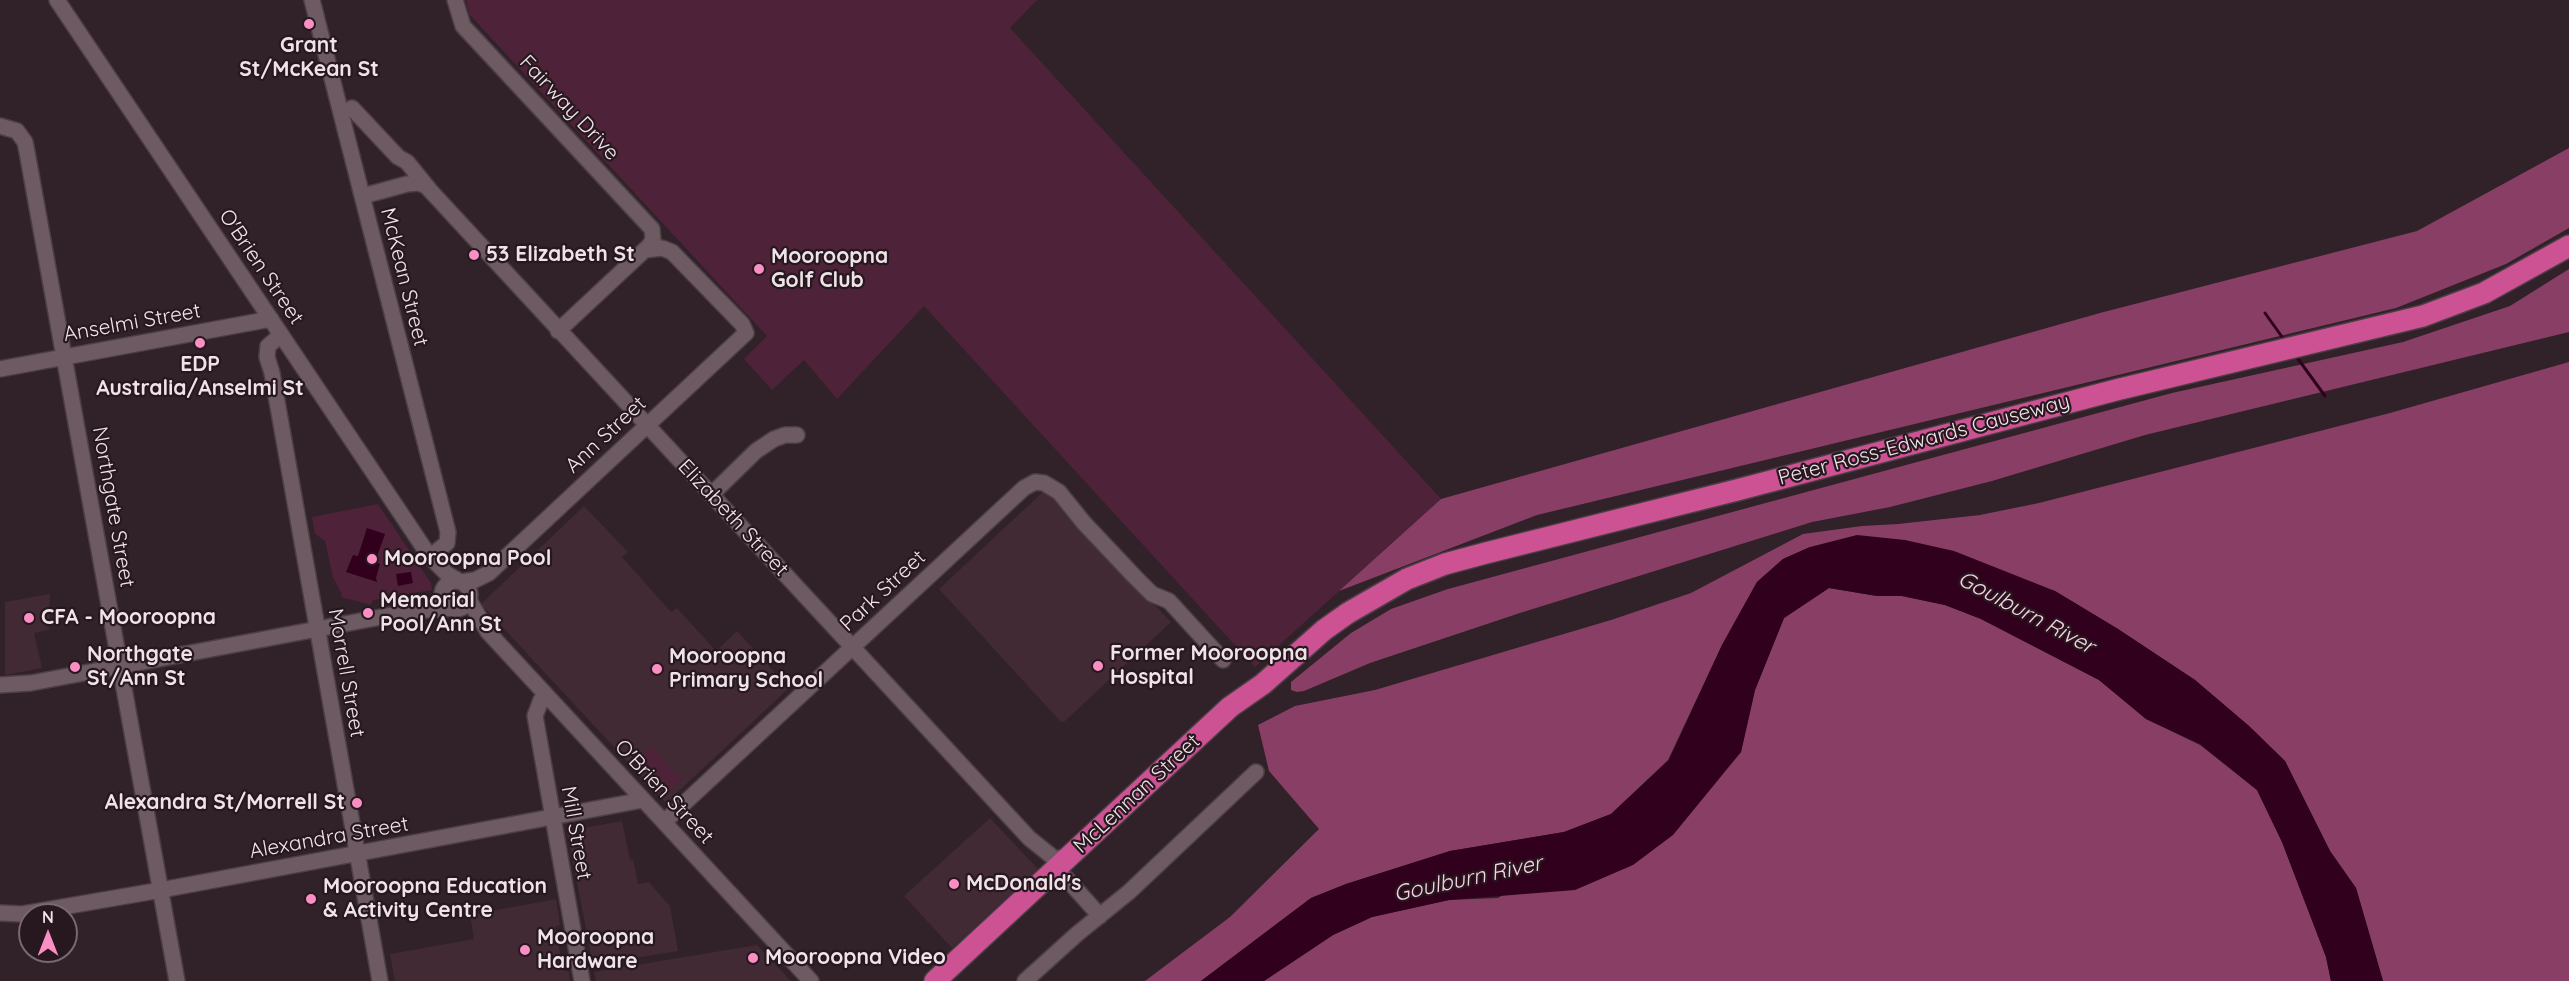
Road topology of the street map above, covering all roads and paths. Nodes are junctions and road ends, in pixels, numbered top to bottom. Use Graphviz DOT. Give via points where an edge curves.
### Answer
graph roads {
  1 [pos="57,0"];
  2 [pos="312,0"];
  3 [pos="455,0"];
  4 [pos="352,108"];
  5 [pos="0,126"];
  6 [pos="436,199"];
  7 [pos="364,201"];
  8 [pos="648,246"];
  9 [pos="2569,246"];
  10 [pos="271,319"];
  11 [pos="558,330"];
  12 [pos="284,340"];
  13 [pos="65,357"];
  14 [pos="0,369"];
  15 [pos="646,427"];
  16 [pos="797,435"];
  17 [pos="712,494"];
  18 [pos="430,557"];
  19 [pos="495,568"];
  20 [pos="460,582"];
  21 [pos="443,593"];
  22 [pos="469,599"];
  23 [pos="454,608"];
  24 [pos="413,611"];
  25 [pos="317,629"];
  26 [pos="488,632"];
  27 [pos="853,648"];
  28 [pos="1290,659"];
  29 [pos="1223,660"];
  30 [pos="120,666"];
  31 [pos="31,683"];
  32 [pos="1263,684"];
  33 [pos="0,685"];
  34 [pos="0,693"];
  35 [pos="548,696"];
  36 [pos="1256,772"];
  37 [pos="643,800"];
  38 [pos="552,818"];
  39 [pos="664,822"];
  40 [pos="1029,838"];
  41 [pos="358,854"];
  42 [pos="1070,856"];
  43 [pos="1060,874"];
  44 [pos="160,890"];
  45 [pos="78,904"];
  46 [pos="0,913"];
  47 [pos="18,914"];
  48 [pos="18,916"];
  49 [pos="1100,916"];
  50 [pos="0,923"];
  51 [pos="177,981"];
  52 [pos="380,981"];
  53 [pos="582,981"];
  54 [pos="811,981"];
  55 [pos="935,981"];
  56 [pos="954,981"];
  57 [pos="1025,981"];
  1 -- 10 [label="street, O'Brien Street"];
  2 -- 7 [label="street, McKean Street"];
  3 -- 8 [label="street, Fairway Drive" via="463,26 650,227 653,236"];
  4 -- 6 [label="street, Elizabeth Street" via="415,171"];
  5 -- 13 [label="street, Northgate Street" via="17,131 25,142"];
  6 -- 7 [label="street, Elizabeth Street" via="426,186 416,183"];
  6 -- 11 [label="street, Elizabeth Street"];
  7 -- 18 [label="street, McKean Street" via="447,532 447,543"];
  8 -- 11 [label="street"];
  8 -- 15 [label="street, Ann Street" via="671,250 746,333"];
  9 -- 28 [label="highway, Peter Ross-Edwards Causeway" via="2463,302 2423,316 2225,362 1445,564 1363,602"];
  10 -- 12 [label="street, O'Brien Street"];
  10 -- 13 [label="street, Anselmi Street"];
  11 -- 15 [label="street, Elizabeth Street"];
  12 -- 18 [label="street, O'Brien Street"];
  12 -- 25 [label="street, Morrell Street" via="272,373"];
  13 -- 14 [label="street, Anselmi Street"];
  13 -- 30 [label="street, Northgate Street"];
  15 -- 17 [label="street, Elizabeth Street"];
  15 -- 19 [label="street, Ann Street"];
  16 -- 17 [label="street" via="774,439"];
  17 -- 27 [label="street, Elizabeth Street"];
  18 -- 20 [label="street, O'Brien Street"];
  18 -- 21 [label="street, O'Brien Street"];
  19 -- 20 [label="street, Ann Street" via="482,577"];
  19 -- 22 [label="street, Ann Street"];
  20 -- 21 [label="street" via="448,584"];
  20 -- 22 [label="street" via="468,588"];
  21 -- 23 [label="street" via="444,602"];
  21 -- 24 [label="street"];
  22 -- 23 [label="street" via="464,606"];
  22 -- 26 [label="street, O'Brien Street"];
  23 -- 24 [label="street"];
  23 -- 26 [label="street, O'Brien Street"];
  24 -- 25 [label="street"];
  25 -- 30 [label="street"];
  25 -- 41 [label="street, Morrell Street"];
  26 -- 35 [label="street, O'Brien Street"];
  27 -- 29 [label="street, Park Street" via="1028,486 1043,482 1057,491 1152,594 1168,600"];
  27 -- 39 [label="street, Park Street"];
  27 -- 40 [label="street, Elizabeth Street"];
  28 -- 32 [label="highway, McLennan Street"];
  30 -- 31 [label="street"];
  30 -- 44 [label="street, Northgate Street"];
  31 -- 33 [label="street"];
  31 -- 34 [label="street"];
  32 -- 42 [label="highway, McLennan Street" via="1230,707"];
  32 -- 43 [label="highway, McLennan Street" via="1240,714"];
  35 -- 37 [label="street, O'Brien Street"];
  35 -- 38 [label="street, Mill Street" via="541,700 535,716"];
  36 -- 49 [label="street"];
  37 -- 38 [label="street, Alexandra Street"];
  37 -- 39 [label="street, O'Brien Street"];
  38 -- 41 [label="street, Alexandra Street"];
  38 -- 53 [label="street, Mill Street"];
  39 -- 54 [label="street, O'Brien Street"];
  40 -- 42 [label="street, Elizabeth Street" via="1055,859"];
  40 -- 43 [label="street, Elizabeth Street" via="1035,851"];
  41 -- 44 [label="street, Alexandra Street"];
  41 -- 52 [label="street, Morrell Street"];
  42 -- 43 [label="highway, McLennan Street"];
  43 -- 49 [label="street, Elizabeth Street"];
  43 -- 55 [label="highway, McLennan Street"];
  43 -- 56 [label="highway, McLennan Street"];
  44 -- 45 [label="street, Alexandra Street"];
  44 -- 51 [label="street, Northgate Street"];
  46 -- 47 [label="street, Alexandra Street"];
  48 -- 50 [label="street, Alexandra Street"];
  49 -- 57 [label="street"];
}
